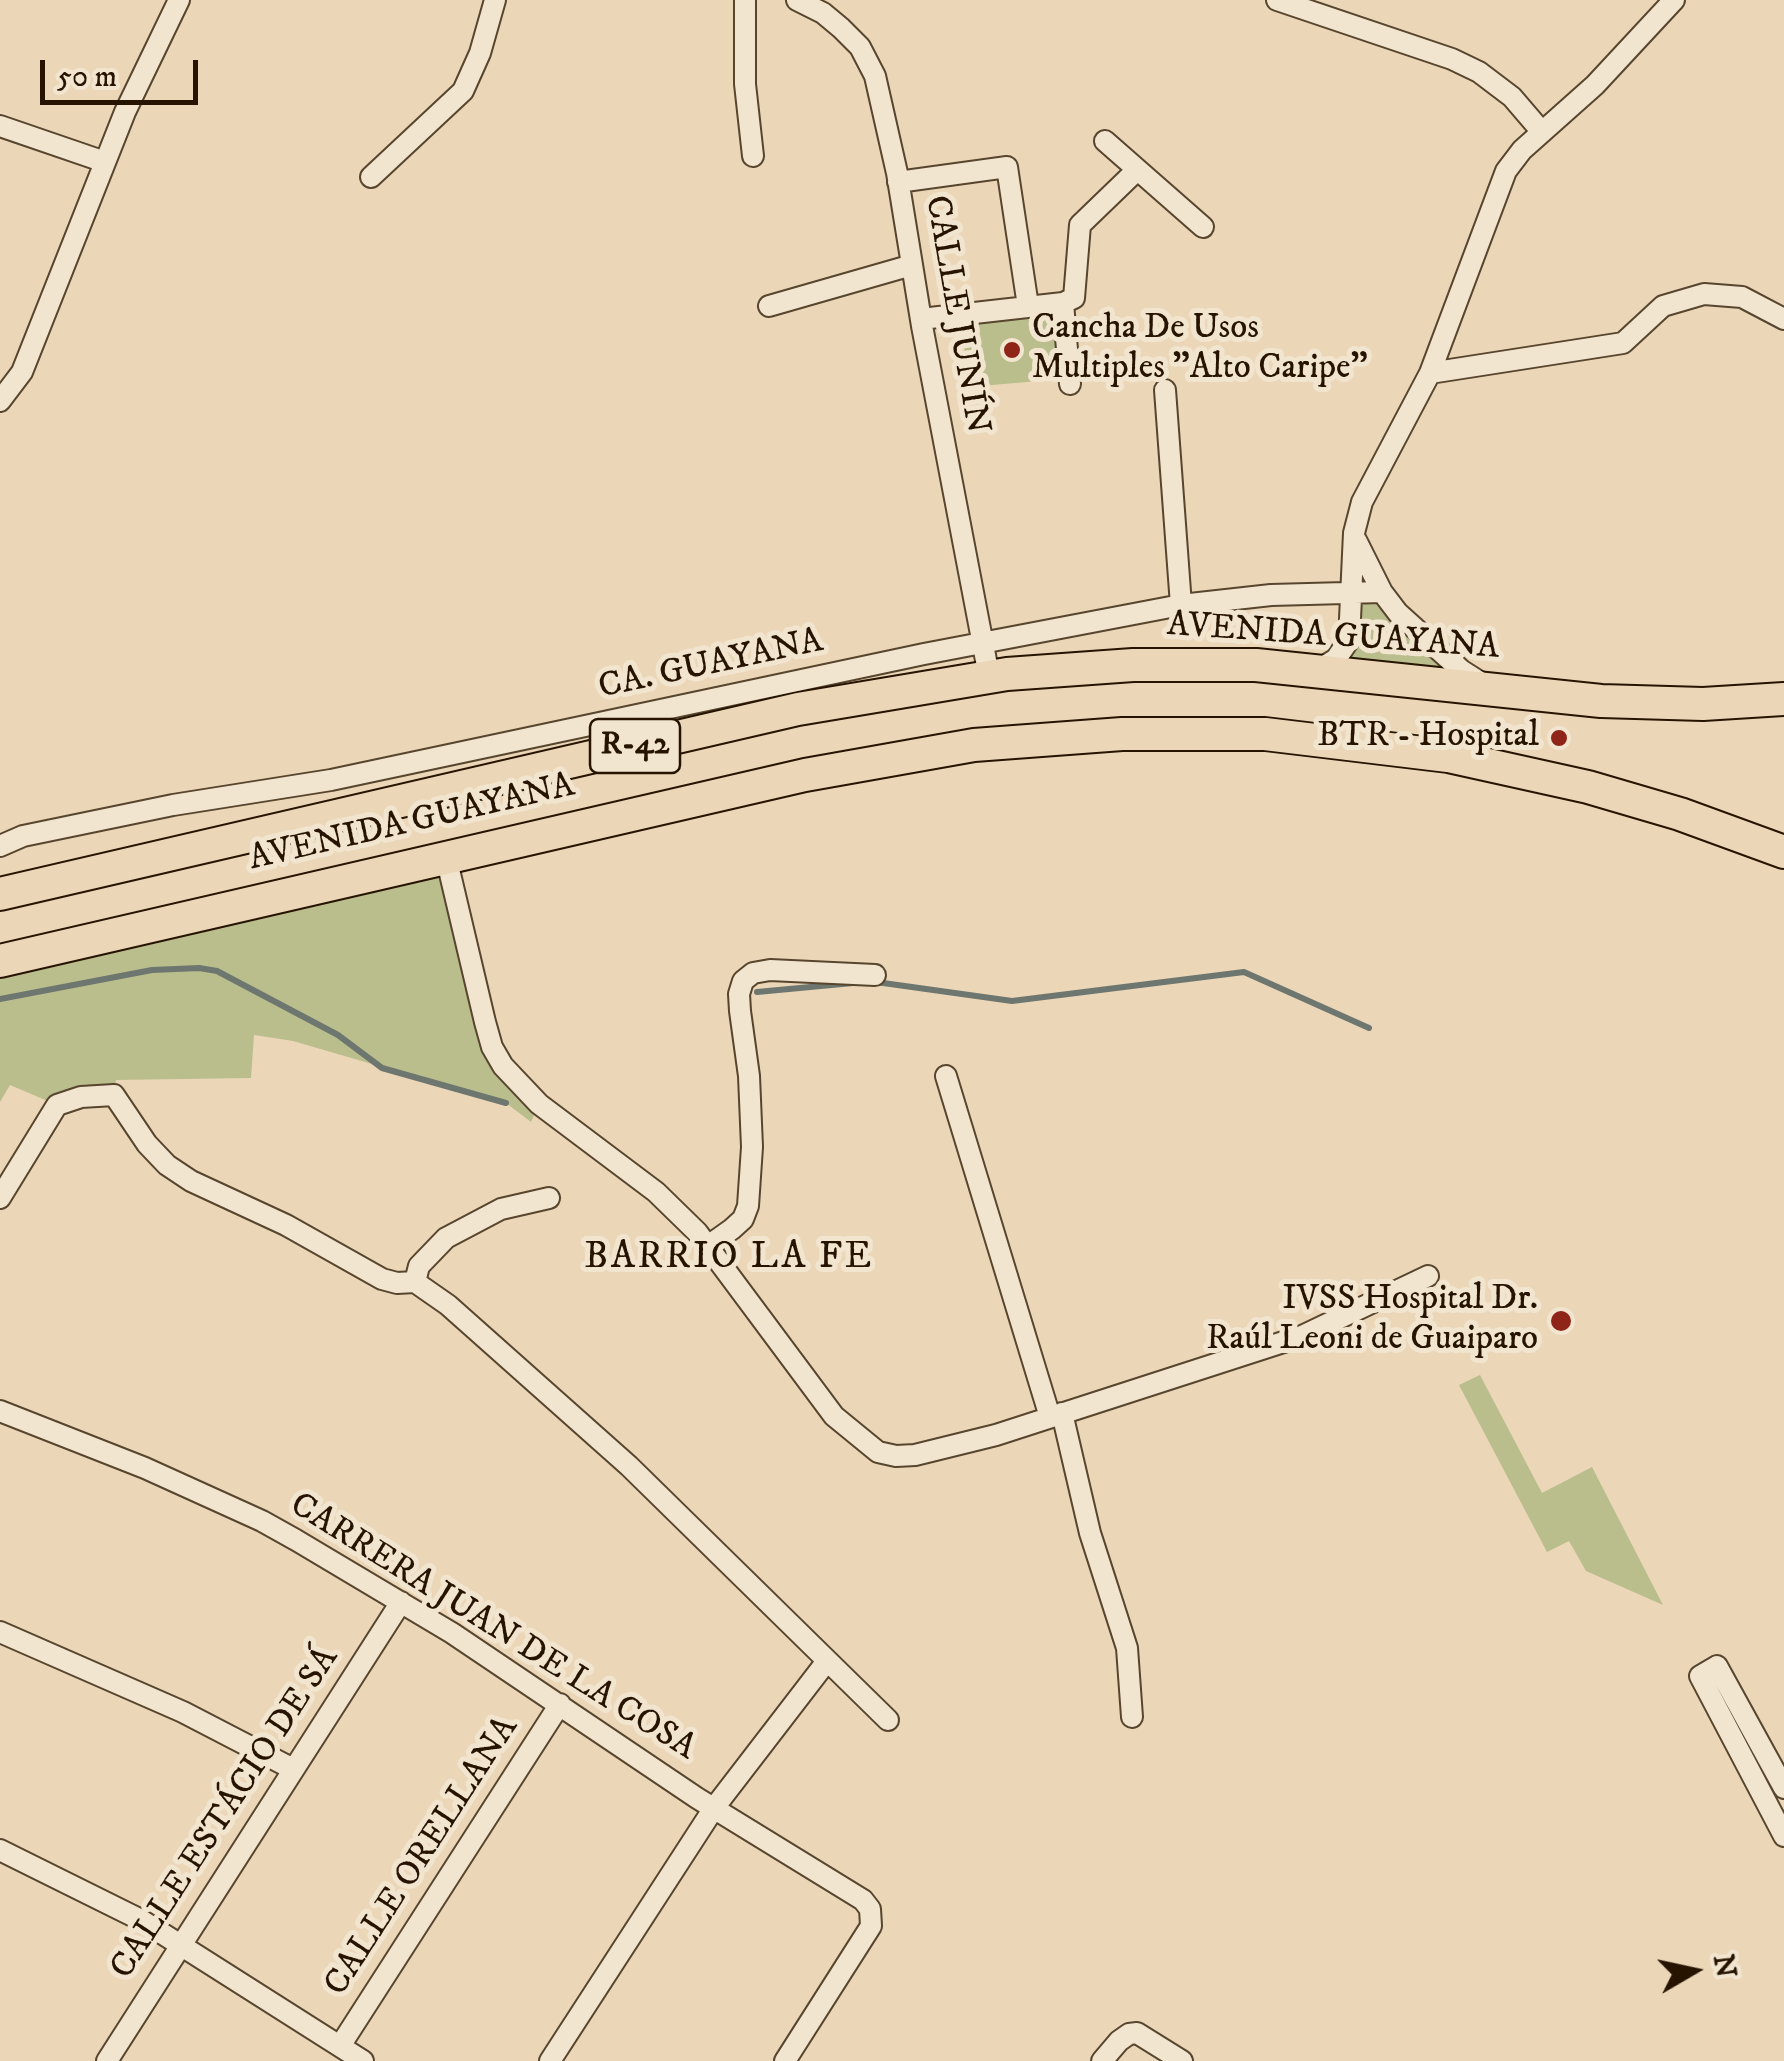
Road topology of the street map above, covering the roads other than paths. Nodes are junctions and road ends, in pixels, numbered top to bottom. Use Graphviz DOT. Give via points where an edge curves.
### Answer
graph roads {
  1 [pos="179,0"];
  2 [pos="495,0"];
  3 [pos="745,0"];
  4 [pos="797,0"];
  5 [pos="1277,0"];
  6 [pos="1674,0"];
  7 [pos="0,126"];
  8 [pos="1542,132"];
  9 [pos="1105,142"];
  10 [pos="752,156"];
  11 [pos="105,162"];
  12 [pos="1138,170"];
  13 [pos="371,177"];
  14 [pos="898,182"];
  15 [pos="1202,228"];
  16 [pos="912,265"];
  17 [pos="1063,303"];
  18 [pos="769,306"];
  19 [pos="1028,306"];
  20 [pos="1784,319"];
  21 [pos="921,320"];
  22 [pos="1430,373"];
  23 [pos="1070,384"];
  24 [pos="1166,390"];
  25 [pos="0,401"];
  26 [pos="1354,533"];
  27 [pos="1382,592"];
  28 [pos="1353,593"];
  29 [pos="1181,605"];
  30 [pos="983,642"];
  31 [pos="1318,670"];
  32 [pos="989,676"];
  33 [pos="1491,689"];
  34 [pos="1784,699"];
  35 [pos="0,846"];
  36 [pos="1784,852"];
  37 [pos="446,858"];
  38 [pos="0,894"];
  39 [pos="0,960"];
  40 [pos="875,976"];
  41 [pos="946,1076"];
  42 [pos="0,1198"];
  43 [pos="549,1198"];
  44 [pos="708,1246"];
  45 [pos="1428,1276"];
  46 [pos="416,1282"];
  47 [pos="0,1411"];
  48 [pos="1056,1415"];
  49 [pos="401,1602"];
  50 [pos="0,1632"];
  51 [pos="827,1661"];
  52 [pos="560,1704"];
  53 [pos="1132,1717"];
  54 [pos="888,1720"];
  55 [pos="293,1768"];
  56 [pos="1784,1788"];
  57 [pos="714,1808"];
  58 [pos="1784,1836"];
  59 [pos="0,1850"];
  60 [pos="181,1945"];
  61 [pos="340,2046"];
  62 [pos="107,2061"];
  63 [pos="363,2061"];
  64 [pos="550,2061"];
  65 [pos="785,2061"];
  66 [pos="1102,2061"];
  67 [pos="1182,2061"];
  1 -- 11 [label="street"];
  2 -- 13 [label="street" via="462,91"];
  3 -- 10 [label="street"];
  4 -- 14 [label="street, CALLE JUNÍN" via="823,13 868,60"];
  5 -- 8 [label="street" via="1479,72"];
  6 -- 8 [label="street"];
  7 -- 11 [label="street"];
  8 -- 22 [label="street" via="1506,171"];
  9 -- 12 [label="street"];
  11 -- 25 [label="street" via="22,372"];
  12 -- 15 [label="street"];
  12 -- 17 [label="street" via="1080,225 1076,294"];
  14 -- 16 [label="street, CALLE JUNÍN"];
  14 -- 19 [label="street" via="1007,167"];
  16 -- 18 [label="street"];
  16 -- 21 [label="street, CALLE JUNÍN"];
  17 -- 19 [label="street"];
  17 -- 23 [label="street"];
  19 -- 21 [label="street"];
  20 -- 22 [label="street" via="1742,297 1704,294 1663,306 1624,343"];
  21 -- 30 [label="street, CALLE JUNÍN"];
  22 -- 26 [label="street" via="1375,474"];
  24 -- 29 [label="street"];
  26 -- 27 [label="street"];
  26 -- 28 [label="street"];
  27 -- 28 [label="street, CA. GUAYANA"];
  27 -- 33 [label="street" via="1410,626"];
  28 -- 29 [label="street, CA. GUAYANA"];
  28 -- 31 [label="street" via="1349,640 1336,660"];
  29 -- 30 [label="street, CA. GUAYANA"];
  30 -- 32 [label="street, CALLE JUNÍN"];
  30 -- 35 [label="street, CA. GUAYANA" via="331,780 23,836"];
  31 -- 32 [label="main road, AVENIDA GUAYANA / R-42" via="1134,665"];
  31 -- 33 [label="main road, AVENIDA GUAYANA / R-42"];
  32 -- 38 [label="main road, AVENIDA GUAYANA / R-42" via="798,709"];
  33 -- 34 [label="main road, AVENIDA GUAYANA / R-42" via="1659,704"];
  36 -- 37 [label="main road, AVENIDA GUAYANA / R-42" via="1680,814 1448,756 1215,732 1034,739 888,759"];
  37 -- 39 [label="main road, AVENIDA GUAYANA / R-42"];
  37 -- 44 [label="street" via="492,1047 503,1066 539,1104 656,1192"];
  40 -- 44 [label="street" via="770,970 744,981 739,994 751,1186 743,1219"];
  41 -- 48 [label="street"];
  42 -- 46 [label="street" via="57,1105 114,1095 147,1144 191,1181 382,1279"];
  43 -- 46 [label="street" via="480,1218 429,1253"];
  44 -- 48 [label="street" via="834,1416 878,1452 935,1451"];
  45 -- 48 [label="street" via="1302,1336"];
  46 -- 51 [label="street" via="628,1466"];
  47 -- 49 [label="street, CARRERA JUAN DE LA COSA" via="262,1521"];
  48 -- 53 [label="street" via="1126,1648"];
  49 -- 52 [label="street, CARRERA JUAN DE LA COSA"];
  49 -- 55 [label="street, CALLE ESTÁCIO DE SÁ"];
  50 -- 55 [label="street"];
  51 -- 54 [label="street"];
  51 -- 57 [label="street"];
  52 -- 57 [label="street, CARRERA JUAN DE LA COSA"];
  52 -- 61 [label="street, CALLE ORELLANA"];
  55 -- 60 [label="street, CALLE ESTÁCIO DE SÁ"];
  56 -- 58 [label="street" via="1717,1666 1700,1676"];
  57 -- 64 [label="street"];
  57 -- 65 [label="street, CARRERA JUAN DE LA COSA" via="854,1894 871,1914 871,1926"];
  59 -- 60 [label="street"];
  60 -- 61 [label="street"];
  60 -- 62 [label="street, CALLE ESTÁCIO DE SÁ"];
  61 -- 63 [label="street"];
  66 -- 67 [label="street" via="1129,2034 1146,2036"];
}
